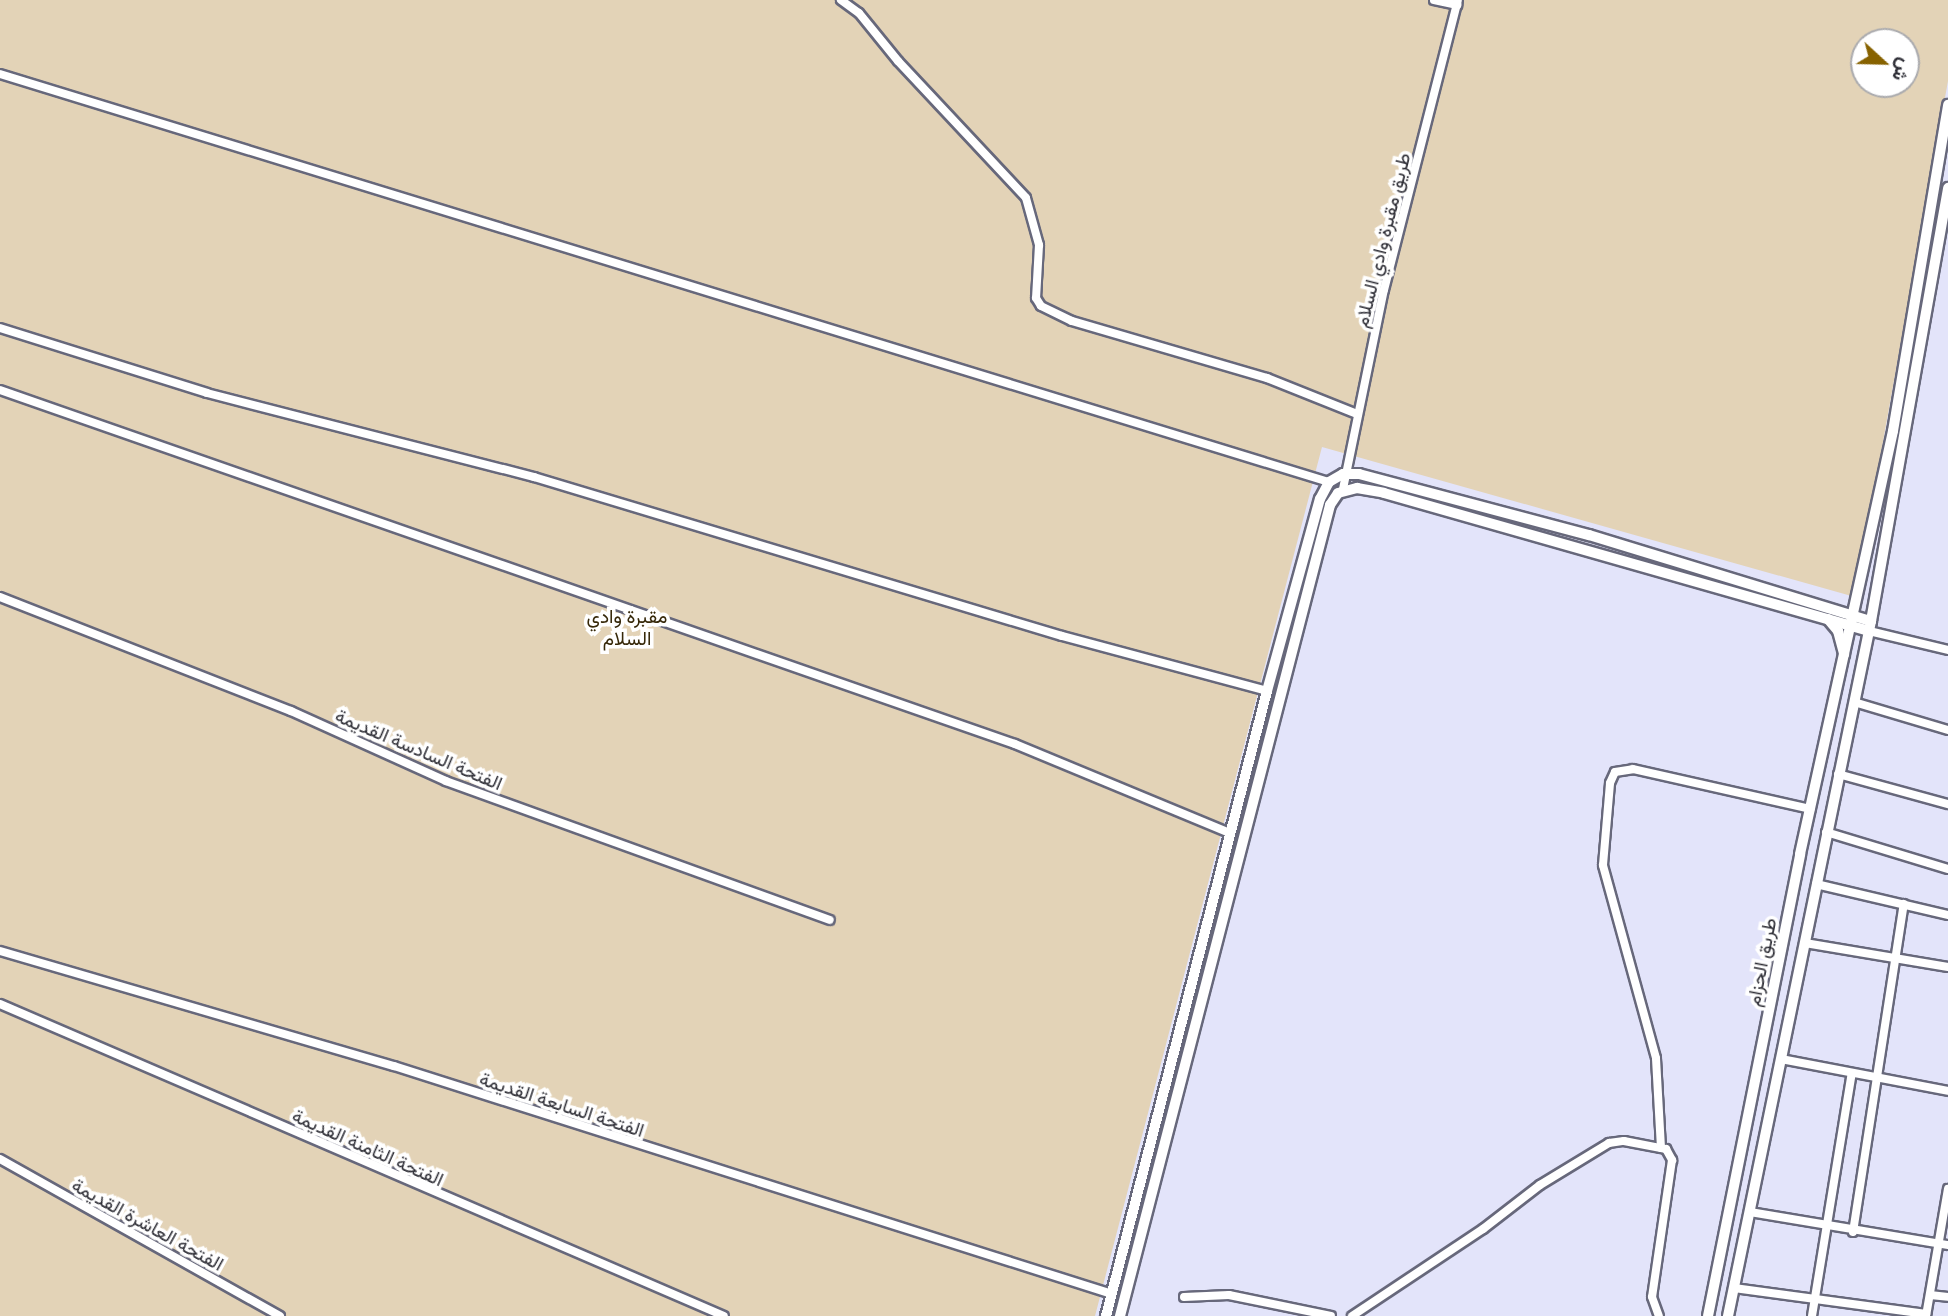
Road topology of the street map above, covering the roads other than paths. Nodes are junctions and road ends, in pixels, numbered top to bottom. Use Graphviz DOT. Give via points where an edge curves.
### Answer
graph roads {
  1 [pos="841,0"];
  2 [pos="1434,0"];
  3 [pos="1457,3"];
  4 [pos="0,74"];
  5 [pos="1948,105"];
  6 [pos="1948,188"];
  7 [pos="0,328"];
  8 [pos="0,390"];
  9 [pos="1357,414"];
  10 [pos="1343,474"];
  11 [pos="1329,482"];
  12 [pos="1342,490"];
  13 [pos="1570,530"];
  14 [pos="1589,535"];
  15 [pos="1566,544"];
  16 [pos="1585,549"];
  17 [pos="0,597"];
  18 [pos="1828,619"];
  19 [pos="1853,621"];
  20 [pos="1870,626"];
  21 [pos="1948,649"];
  22 [pos="1844,657"];
  23 [pos="1267,691"];
  24 [pos="1854,702"];
  25 [pos="1948,730"];
  26 [pos="1838,774"];
  27 [pos="1245,777"];
  28 [pos="1258,782"];
  29 [pos="1948,804"];
  30 [pos="1811,809"];
  31 [pos="1236,811"];
  32 [pos="1250,813"];
  33 [pos="1826,832"];
  34 [pos="1230,834"];
  35 [pos="1948,869"];
  36 [pos="1816,884"];
  37 [pos="1904,904"];
  38 [pos="1948,915"];
  39 [pos="830,920"];
  40 [pos="1805,943"];
  41 [pos="0,951"];
  42 [pos="1896,958"];
  43 [pos="1948,967"];
  44 [pos="1772,994"];
  45 [pos="1793,1002"];
  46 [pos="0,1004"];
  47 [pos="1786,1034"];
  48 [pos="1764,1035"];
  49 [pos="1175,1047"];
  50 [pos="1188,1052"];
  51 [pos="1781,1059"];
  52 [pos="1852,1073"];
  53 [pos="1167,1077"];
  54 [pos="1181,1078"];
  55 [pos="1879,1078"];
  56 [pos="1948,1091"];
  57 [pos="1661,1148"];
  58 [pos="0,1158"];
  59 [pos="1948,1189"];
  60 [pos="1750,1212"];
  61 [pos="1826,1227"];
  62 [pos="1853,1232"];
  63 [pos="1944,1244"];
  64 [pos="1716,1279"];
  65 [pos="1734,1287"];
  66 [pos="1112,1294"];
  67 [pos="1930,1295"];
  68 [pos="1184,1297"];
  69 [pos="1948,1297"];
  70 [pos="1815,1299"];
  71 [pos="1926,1315"];
  72 [pos="280,1316"];
  73 [pos="724,1316"];
  74 [pos="1106,1316"];
  75 [pos="1120,1316"];
  76 [pos="1331,1316"];
  77 [pos="1352,1316"];
  78 [pos="1659,1316"];
  79 [pos="1708,1316"];
  80 [pos="1728,1316"];
  81 [pos="1812,1316"];
  1 -- 9 [label="street" via="859,13 1026,198 1039,245 1036,298 1041,306 1072,321 1256,374"];
  2 -- 3 [label="street"];
  3 -- 9 [label="street, طريق مقبرة وادي السلام"];
  4 -- 11 [label="street"];
  5 -- 19 [label="street, طريق الحزام" via="1897,408"];
  6 -- 20 [label="street, طريق الحزام"];
  7 -- 23 [label="street" via="206,393 534,477 1062,636"];
  8 -- 34 [label="street" via="1015,744"];
  9 -- 10 [label="street, طريق مقبرة وادي السلام"];
  10 -- 11 [label="street"];
  10 -- 12 [label="street, طريق مقبرة وادي السلام"];
  10 -- 13 [label="street"];
  11 -- 12 [label="street"];
  11 -- 23 [label="street" via="1320,499"];
  12 -- 15 [label="street" via="1384,493"];
  12 -- 28 [label="street" via="1329,505"];
  13 -- 14 [label="street"];
  13 -- 15 [label="street"];
  14 -- 16 [label="street"];
  14 -- 19 [label="street"];
  15 -- 16 [label="street"];
  16 -- 18 [label="street"];
  17 -- 39 [label="street, الفتحة السادسة القديمة" via="291,711 446,781"];
  18 -- 19 [label="street"];
  18 -- 22 [label="street" via="1838,631"];
  19 -- 20 [label="street"];
  19 -- 22 [label="street, طريق الحزام"];
  20 -- 21 [label="street"];
  20 -- 24 [label="street, طريق الحزام"];
  22 -- 30 [label="street, طريق الحزام"];
  23 -- 27 [label="street"];
  24 -- 25 [label="street"];
  24 -- 26 [label="street, طريق الحزام"];
  26 -- 29 [label="street"];
  26 -- 33 [label="street, طريق الحزام"];
  27 -- 28 [label="street"];
  27 -- 31 [label="street"];
  28 -- 32 [label="street"];
  30 -- 44 [label="street, طريق الحزام"];
  30 -- 57 [label="street" via="1633,769 1615,772 1610,783 1603,865 1656,1058"];
  31 -- 32 [label="street"];
  31 -- 34 [label="street"];
  32 -- 50 [label="street"];
  33 -- 35 [label="street"];
  33 -- 36 [label="street, طريق الحزام"];
  34 -- 49 [label="street"];
  36 -- 37 [label="street"];
  36 -- 40 [label="street, طريق الحزام"];
  37 -- 38 [label="street"];
  37 -- 42 [label="street"];
  40 -- 42 [label="street"];
  40 -- 45 [label="street, طريق الحزام"];
  41 -- 66 [label="street, الفتحة السابعة القديمة" via="394,1066"];
  42 -- 43 [label="street"];
  42 -- 55 [label="street"];
  44 -- 45 [label="street" via="1780,1006"];
  44 -- 48 [label="street, طريق الحزام"];
  45 -- 47 [label="street, طريق الحزام"];
  46 -- 73 [label="street, الفتحة الثامنة القديمة"];
  47 -- 48 [label="street" via="1775,1026"];
  47 -- 51 [label="street, طريق الحزام"];
  48 -- 64 [label="street, طريق الحزام"];
  49 -- 50 [label="street"];
  49 -- 53 [label="street"];
  50 -- 54 [label="street"];
  51 -- 52 [label="street"];
  51 -- 60 [label="street, طريق الحزام"];
  52 -- 55 [label="street"];
  52 -- 61 [label="street"];
  53 -- 54 [label="street"];
  53 -- 66 [label="street"];
  54 -- 75 [label="street"];
  55 -- 56 [label="street"];
  55 -- 62 [label="street"];
  57 -- 77 [label="street" via="1624,1141 1589,1153"];
  57 -- 78 [label="street" via="1672,1160 1652,1297"];
  58 -- 72 [label="street, الفتحة العاشرة القديمة"];
  59 -- 63 [label="street"];
  60 -- 61 [label="street"];
  60 -- 65 [label="street, طريق الحزام"];
  61 -- 62 [label="street"];
  61 -- 70 [label="street"];
  62 -- 63 [label="street"];
  63 -- 67 [label="street"];
  64 -- 65 [label="street" via="1724,1288"];
  64 -- 79 [label="street, طريق الحزام"];
  65 -- 70 [label="street"];
  65 -- 80 [label="street, طريق الحزام"];
  66 -- 74 [label="street"];
  67 -- 69 [label="street"];
  67 -- 71 [label="street"];
  68 -- 76 [label="street" via="1229,1295"];
  70 -- 71 [label="street"];
  70 -- 81 [label="street"];
}
